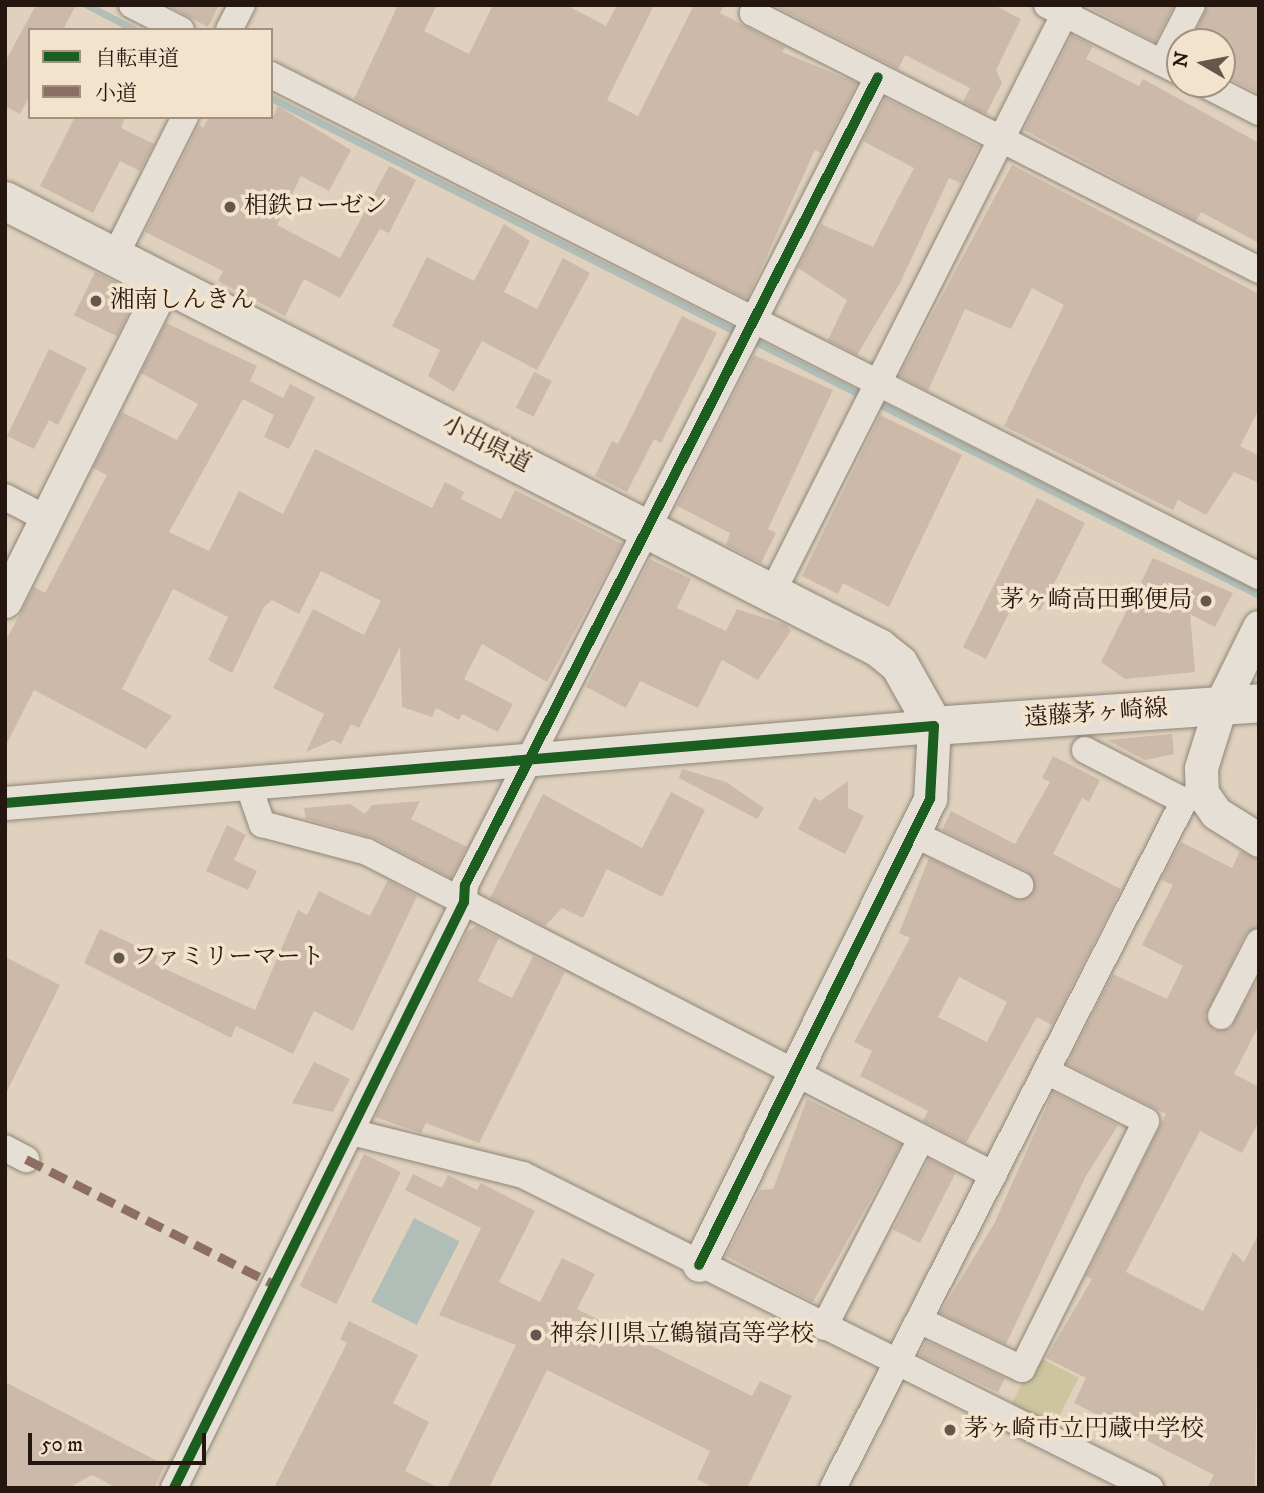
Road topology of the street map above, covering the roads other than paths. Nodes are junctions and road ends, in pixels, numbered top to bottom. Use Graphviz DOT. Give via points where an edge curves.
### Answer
graph roads {
  1 [pos="132,5"];
  2 [pos="242,5"];
  3 [pos="757,5"];
  4 [pos="1192,5"];
  5 [pos="1061,8"];
  6 [pos="177,28"];
  7 [pos="230,28"];
  8 [pos="1184,28"];
  9 [pos="1166,65"];
  10 [pos="273,76"];
  11 [pos="878,77"];
  12 [pos="1233,98"];
  13 [pos="1259,111"];
  14 [pos="184,119"];
  15 [pos="1001,139"];
  16 [pos="5,201"];
  17 [pos="115,256"];
  18 [pos="1259,270"];
  19 [pos="166,282"];
  20 [pos="748,328"];
  21 [pos="874,392"];
  22 [pos="5,497"];
  23 [pos="47,519"];
  24 [pos="648,528"];
  25 [pos="1259,576"];
  26 [pos="772,593"];
  27 [pos="5,601"];
  28 [pos="1259,627"];
  29 [pos="1259,703"];
  30 [pos="1221,704"];
  31 [pos="934,726"];
  32 [pos="1085,750"];
  33 [pos="530,758"];
  34 [pos="247,781"];
  35 [pos="1193,797"];
  36 [pos="5,803"];
  37 [pos="914,834"];
  38 [pos="1259,840"];
  39 [pos="1020,885"];
  40 [pos="464,902"];
  41 [pos="1259,943"];
  42 [pos="1221,1016"];
  43 [pos="1046,1071"];
  44 [pos="794,1072"];
  45 [pos="351,1132"];
  46 [pos="917,1147"];
  47 [pos="994,1175"];
  48 [pos="699,1265"];
  49 [pos="921,1321"];
  50 [pos="824,1327"];
  51 [pos="899,1360"];
  52 [pos="174,1488"];
  53 [pos="834,1488"];
  54 [pos="1150,1488"];
  1 -- 6 [label="street"];
  2 -- 7 [label="street"];
  3 -- 11 [label="street" via="752,13"];
  4 -- 8 [label="street"];
  5 -- 9 [label="street"];
  5 -- 15 [label="street"];
  10 -- 20 [label="street"];
  11 -- 15 [label="street"];
  11 -- 20 [label="street"];
  12 -- 13 [label="street"];
  14 -- 17 [label="street"];
  15 -- 18 [label="street"];
  15 -- 21 [label="street"];
  16 -- 17 [label="main road, 小出県道"];
  17 -- 19 [label="main road, 小出県道"];
  19 -- 23 [label="street"];
  19 -- 24 [label="main road, 小出県道"];
  20 -- 21 [label="street"];
  20 -- 24 [label="street"];
  21 -- 25 [label="street"];
  21 -- 26 [label="street"];
  22 -- 23 [label="street"];
  23 -- 27 [label="street"];
  24 -- 26 [label="main road, 小出県道"];
  24 -- 33 [label="street"];
  26 -- 31 [label="main road, 小出県道" via="900,664"];
  28 -- 30 [label="street"];
  29 -- 30 [label="main road, 遠藤茅ヶ崎線"];
  30 -- 31 [label="main road, 遠藤茅ヶ崎線"];
  30 -- 35 [label="street"];
  31 -- 33 [label="street"];
  31 -- 37 [label="street" via="934,783"];
  32 -- 35 [label="street"];
  33 -- 34 [label="street"];
  33 -- 40 [label="street" via="466,885"];
  34 -- 36 [label="street"];
  34 -- 40 [label="street" via="262,824 367,852"];
  35 -- 38 [label="street"];
  35 -- 43 [label="street"];
  37 -- 39 [label="street"];
  37 -- 44 [label="street"];
  40 -- 44 [label="street"];
  40 -- 45 [label="street"];
  41 -- 42 [label="street"];
  43 -- 47 [label="street"];
  43 -- 49 [label="street" via="1146,1121 1140,1133 1022,1369"];
  44 -- 47 [label="street"];
  44 -- 48 [label="street"];
  45 -- 48 [label="street" via="523,1175"];
  45 -- 52 [label="street"];
  46 -- 50 [label="street"];
  47 -- 49 [label="street"];
  48 -- 50 [label="street"];
  49 -- 51 [label="street"];
  50 -- 51 [label="street"];
  51 -- 53 [label="street"];
  51 -- 54 [label="street"];
}
